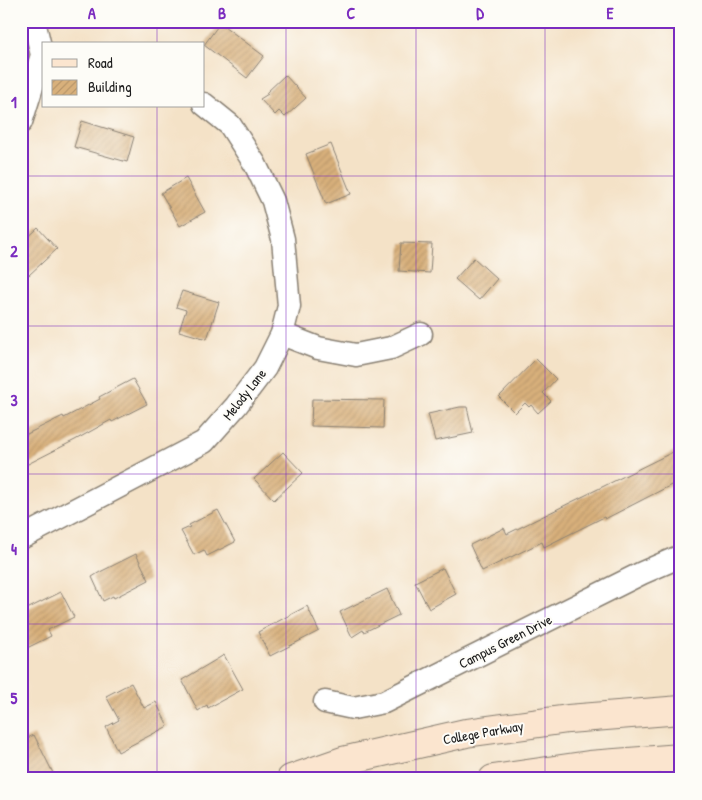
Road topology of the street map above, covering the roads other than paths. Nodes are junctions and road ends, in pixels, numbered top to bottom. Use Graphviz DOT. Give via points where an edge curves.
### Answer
graph roads {
  1 [pos="34,21"];
  2 [pos="42,51"];
  3 [pos="42,58"];
  4 [pos="205,105"];
  5 [pos="21,122"];
  6 [pos="282,334"];
  7 [pos="421,334"];
  8 [pos="21,538"];
  9 [pos="681,556"];
  10 [pos="325,702"];
  11 [pos="681,710"];
  12 [pos="681,758"];
  13 [pos="290,779"];
  14 [pos="493,779"];
  1 -- 2 [label="street"];
  3 -- 5 [label="street"];
  4 -- 6 [label="street, Melody Lane" via="230,125 255,164 273,201 282,239 289,306"];
  6 -- 7 [label="street" via="318,348 356,355 391,348"];
  6 -- 8 [label="street, Melody Lane" via="265,368 204,442"];
  9 -- 10 [label="street, Campus Green Drive" via="642,572 384,702 353,708"];
  11 -- 13 [label="main road, College Parkway" via="568,719 466,733 343,761"];
  12 -- 14 [label="main road" via="590,765"];
}
